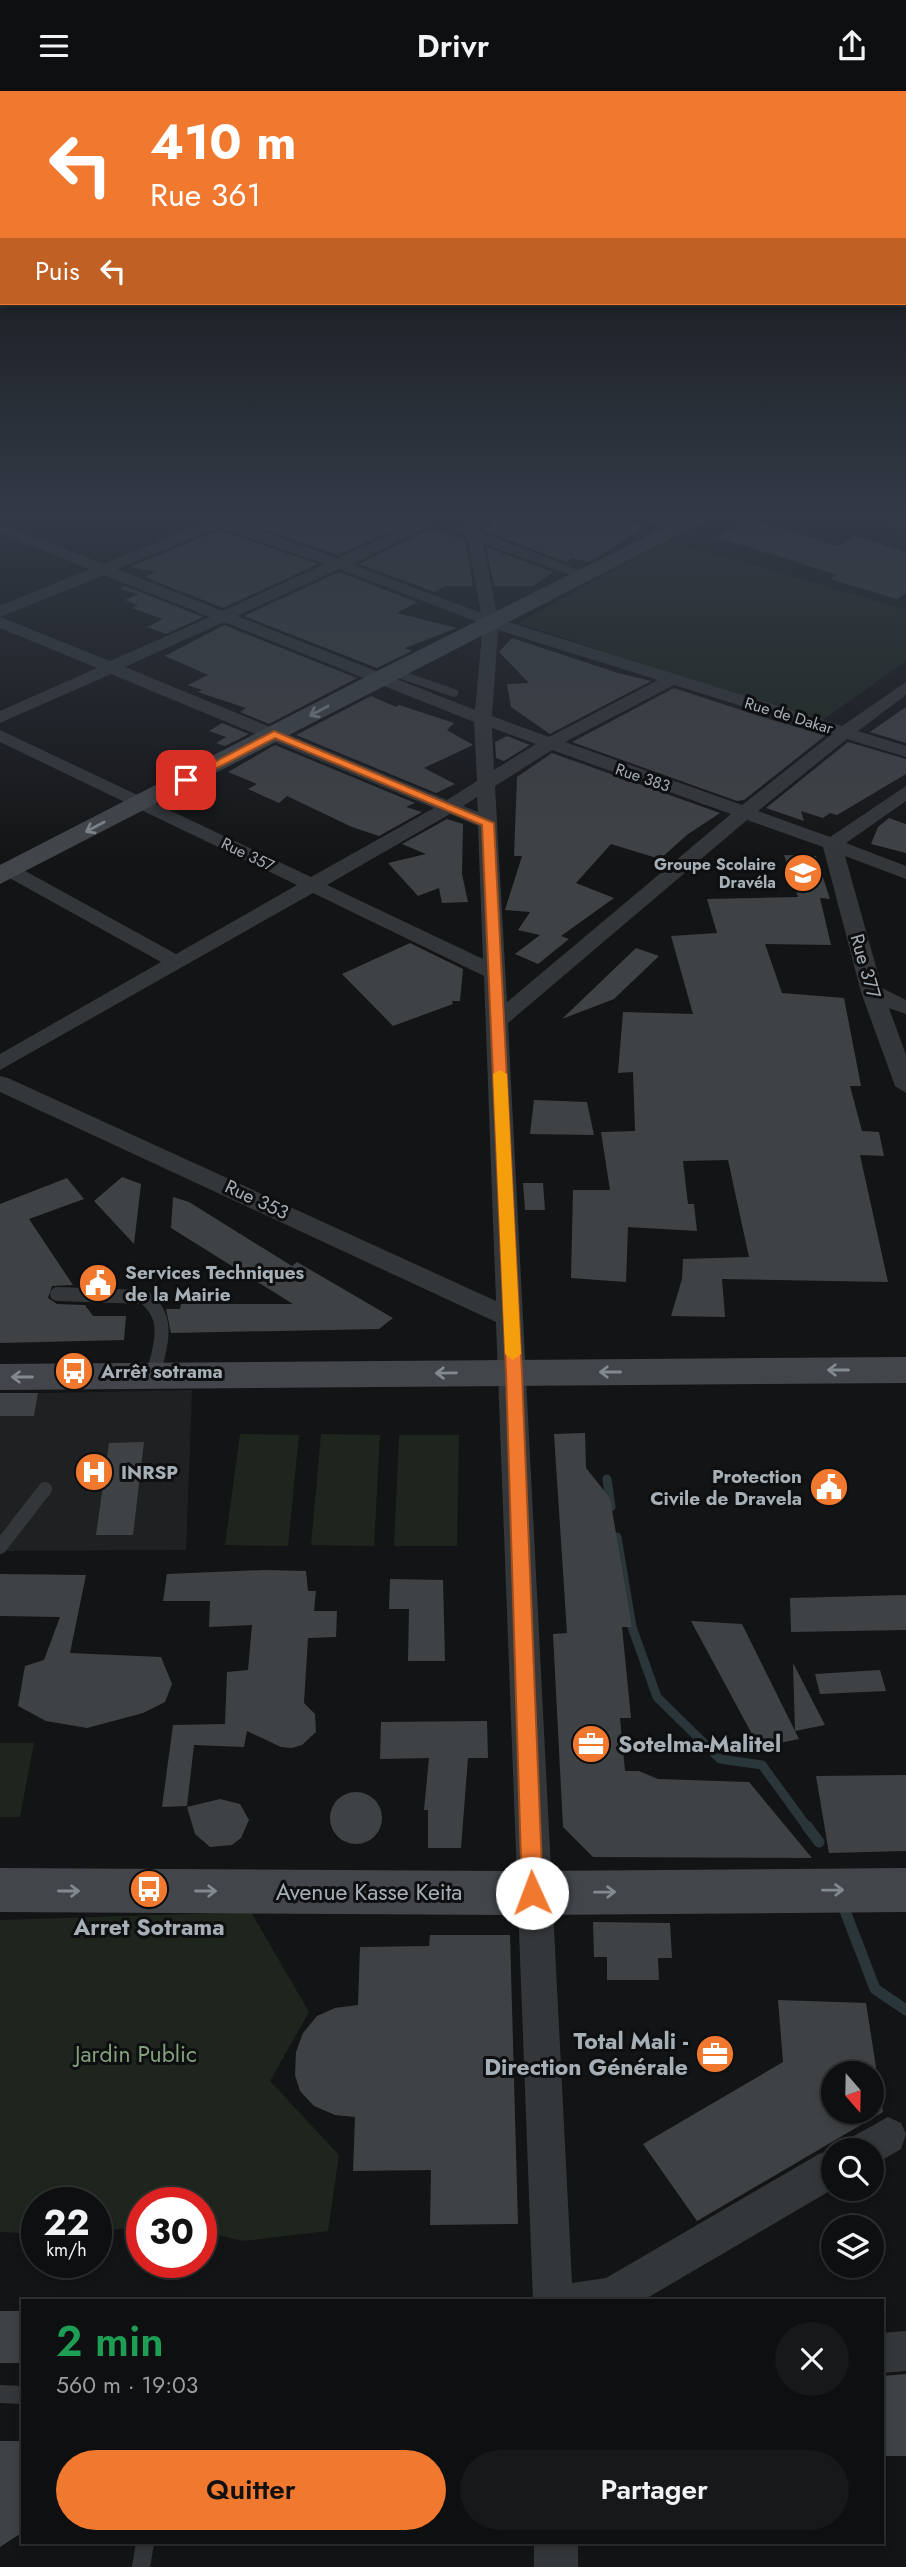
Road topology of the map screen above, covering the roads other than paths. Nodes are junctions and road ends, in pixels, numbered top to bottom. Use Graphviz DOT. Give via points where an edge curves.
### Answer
graph roads {
  1 [pos="19,630"];
  2 [pos="195,630"];
  3 [pos="258,630"];
  4 [pos="476,630"];
  5 [pos="490,630"];
  6 [pos="515,630"];
  7 [pos="113,667"];
  8 [pos="387,675"];
  9 [pos="673,679"];
  10 [pos="906,687"];
  11 [pos="454,693"];
  12 [pos="0,718"];
  13 [pos="483,719"];
  14 [pos="844,732"];
  15 [pos="0,734"];
  16 [pos="274,734"];
  17 [pos="549,744"];
  18 [pos="906,752"];
  19 [pos="486,783"];
  20 [pos="906,792"];
  21 [pos="142,803"];
  22 [pos="447,808"];
  23 [pos="744,813"];
  24 [pos="488,823"];
  25 [pos="832,843"];
  26 [pos="906,873"];
  27 [pos="5,874"];
  28 [pos="312,884"];
  29 [pos="176,962"];
  30 [pos="495,972"];
  31 [pos="873,992"];
  32 [pos="906,1008"];
  33 [pos="498,1021"];
  34 [pos="0,1063"];
  35 [pos="0,1083"];
  36 [pos="906,1086"];
  37 [pos="57,1294"];
  38 [pos="512,1319"];
  39 [pos="906,1370"];
  40 [pos="514,1373"];
  41 [pos="153,1376"];
  42 [pos="0,1377"];
  43 [pos="45,1489"];
  44 [pos="0,1547"];
  45 [pos="0,1890"];
  46 [pos="906,1890"];
  47 [pos="532,1893"];
  48 [pos="821,2175"];
  49 [pos="553,2299"];
  50 [pos="594,2299"];
  51 [pos="906,2351"];
  52 [pos="884,2353"];
  53 [pos="0,2394"];
  54 [pos="21,2395"];
  55 [pos="145,2544"];
  56 [pos="556,2544"];
  57 [pos="141,2567"];
  58 [pos="556,2567"];
  1 -- 7 [label="street"];
  2 -- 7 [label="street"];
  3 -- 8 [label="street, Rue 383"];
  4 -- 8 [label="main road"];
  5 -- 13 [label="street"];
  6 -- 9 [label="street, Rue de Dakar"];
  7 -- 12 [label="street"];
  7 -- 16 [label="street"];
  8 -- 11 [label="lane"];
  8 -- 13 [label="street, Rue 383"];
  8 -- 16 [label="main road, one-way"];
  9 -- 14 [label="street, Rue de Dakar"];
  9 -- 17 [label="street"];
  10 -- 14 [label="street"];
  13 -- 17 [label="street, Rue 383"];
  13 -- 19 [label="street"];
  14 -- 18 [label="street, Rue de Dakar"];
  14 -- 23 [label="street"];
  15 -- 21 [label="street, Rue 357"];
  16 -- 21 [label="main road"];
  16 -- 22 [label="street"];
  17 -- 19 [label="street"];
  17 -- 23 [label="street, Rue 383"];
  19 -- 22 [label="street"];
  19 -- 24 [label="street"];
  20 -- 25 [label="street"];
  21 -- 27 [label="main road, one-way"];
  21 -- 28 [label="street, Rue 357"];
  22 -- 24 [label="street"];
  22 -- 28 [label="street"];
  23 -- 25 [label="street, Rue 383"];
  23 -- 33 [label="street"];
  24 -- 30 [label="street"];
  25 -- 26 [label="street, Rue 383"];
  25 -- 31 [label="street, Rue 377"];
  27 -- 29 [label="street"];
  28 -- 29 [label="street"];
  28 -- 30 [label="street, Rue 357"];
  29 -- 34 [label="street"];
  30 -- 33 [label="street"];
  31 -- 32 [label="street"];
  31 -- 36 [label="street, Rue 377"];
  33 -- 38 [label="street"];
  35 -- 38 [label="street, Rue 353"];
  37 -- 41 [label="lane" via="144,1297 155,1303 163,1323"];
  38 -- 40 [label="street"];
  39 -- 40 [label="main road, one-way"];
  40 -- 41 [label="main road, one-way"];
  40 -- 47 [label="street"];
  41 -- 42 [label="main road, one-way"];
  43 -- 44 [label="lane"];
  45 -- 47 [label="main road, Avenue Kasse Keita, one-way"];
  47 -- 46 [label="main road, Avenue Kasse Keita, one-way"];
  47 -- 49 [label="street"];
  48 -- 50 [label="street" via="611,2297"];
  51 -- 52 [label="street"];
  53 -- 54 [label="lane"];
  55 -- 57 [label="lane"];
  56 -- 58 [label="street"];
}
